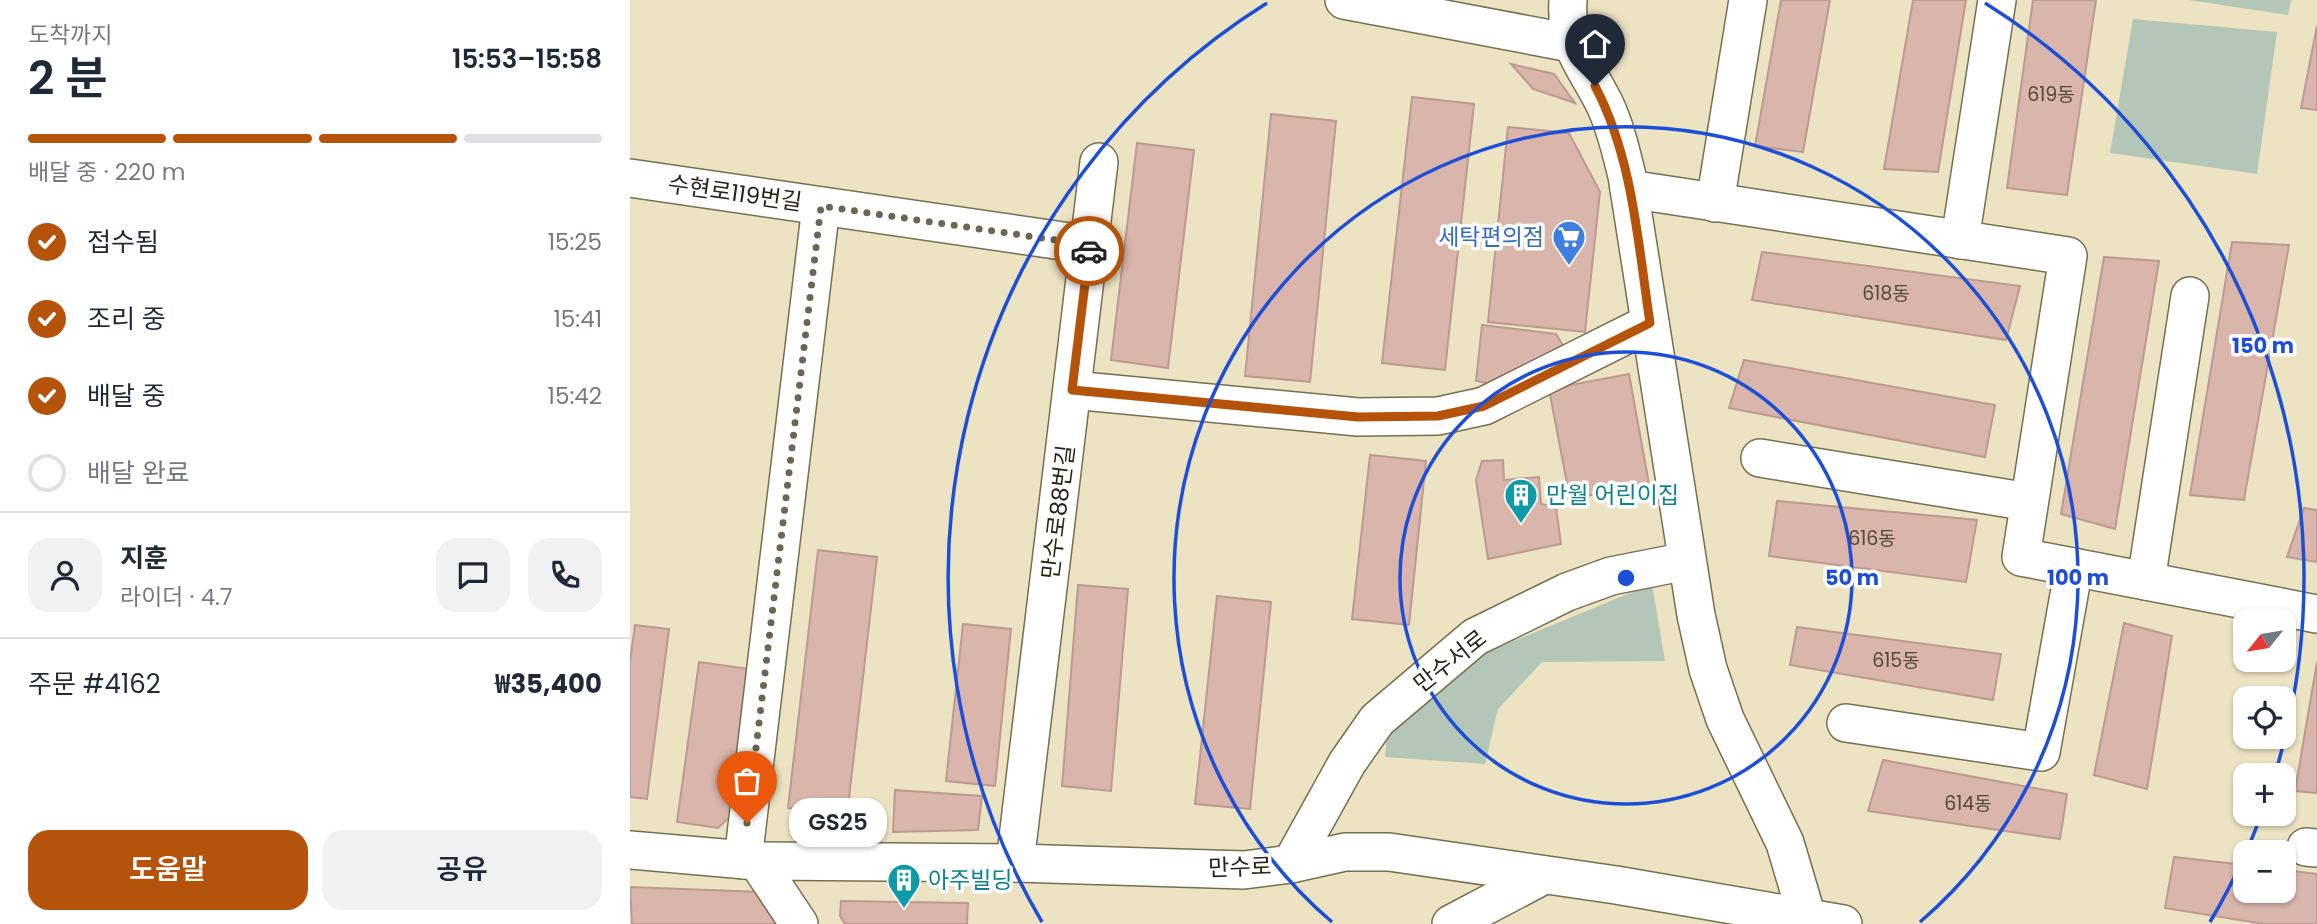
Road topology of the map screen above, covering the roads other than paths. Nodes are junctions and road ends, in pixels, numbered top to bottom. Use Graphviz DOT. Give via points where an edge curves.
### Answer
graph roads {
  1 [pos="1344,0"];
  2 [pos="1568,0"];
  3 [pos="1748,0"];
  4 [pos="1997,0"];
  5 [pos="1572,43"];
  6 [pos="1099,162"];
  7 [pos="630,178"];
  8 [pos="1629,189"];
  9 [pos="1715,203"];
  10 [pos="821,206"];
  11 [pos="1961,240"];
  12 [pos="1090,245"];
  13 [pos="2190,296"];
  14 [pos="1650,323"];
  15 [pos="1072,390"];
  16 [pos="1760,458"];
  17 [pos="2029,502"];
  18 [pos="1688,561"];
  19 [pos="2074,567"];
  20 [pos="2146,581"];
  21 [pos="2317,614"];
  22 [pos="1846,723"];
  23 [pos="630,850"];
  24 [pos="750,861"];
  25 [pos="1016,863"];
  26 [pos="1291,864"];
  27 [pos="1544,875"];
  28 [pos="1759,917"];
  29 [pos="1819,922"];
  30 [pos="799,924"];
  31 [pos="1451,924"];
  1 -- 5 [label="street"];
  2 -- 5 [label="street"];
  3 -- 9 [label="street"];
  4 -- 11 [label="street"];
  5 -- 8 [label="street" via="1617,135"];
  6 -- 12 [label="street, 만수로88번길"];
  7 -- 10 [label="street, 수현로119번길"];
  8 -- 9 [label="street"];
  8 -- 14 [label="street"];
  9 -- 11 [label="street"];
  10 -- 12 [label="street, 수현로119번길"];
  10 -- 24 [label="street"];
  11 -- 17 [label="street" via="2068,256"];
  12 -- 15 [label="street, 만수로88번길"];
  13 -- 20 [label="street"];
  14 -- 15 [label="street" via="1484,406 1438,416 1358,417"];
  14 -- 18 [label="street"];
  15 -- 25 [label="street, 만수로88번길"];
  16 -- 17 [label="street"];
  17 -- 19 [label="street" via="2021,557"];
  18 -- 26 [label="street, 만수서로" via="1611,576 1475,637 1377,720 1346,763"];
  18 -- 29 [label="street" via="1708,669 1725,719"];
  19 -- 20 [label="street"];
  19 -- 22 [label="street" via="2041,752"];
  20 -- 21 [label="street"];
  23 -- 24 [label="street, 만수로"];
  24 -- 25 [label="street, 만수로"];
  24 -- 30 [label="street"];
  25 -- 26 [label="street, 만수로" via="1244,870"];
  26 -- 27 [label="street, 만수로" via="1345,852 1389,852"];
  27 -- 28 [label="street, 만수로"];
  27 -- 31 [label="street"];
  28 -- 29 [label="street, 만수로"];
}
